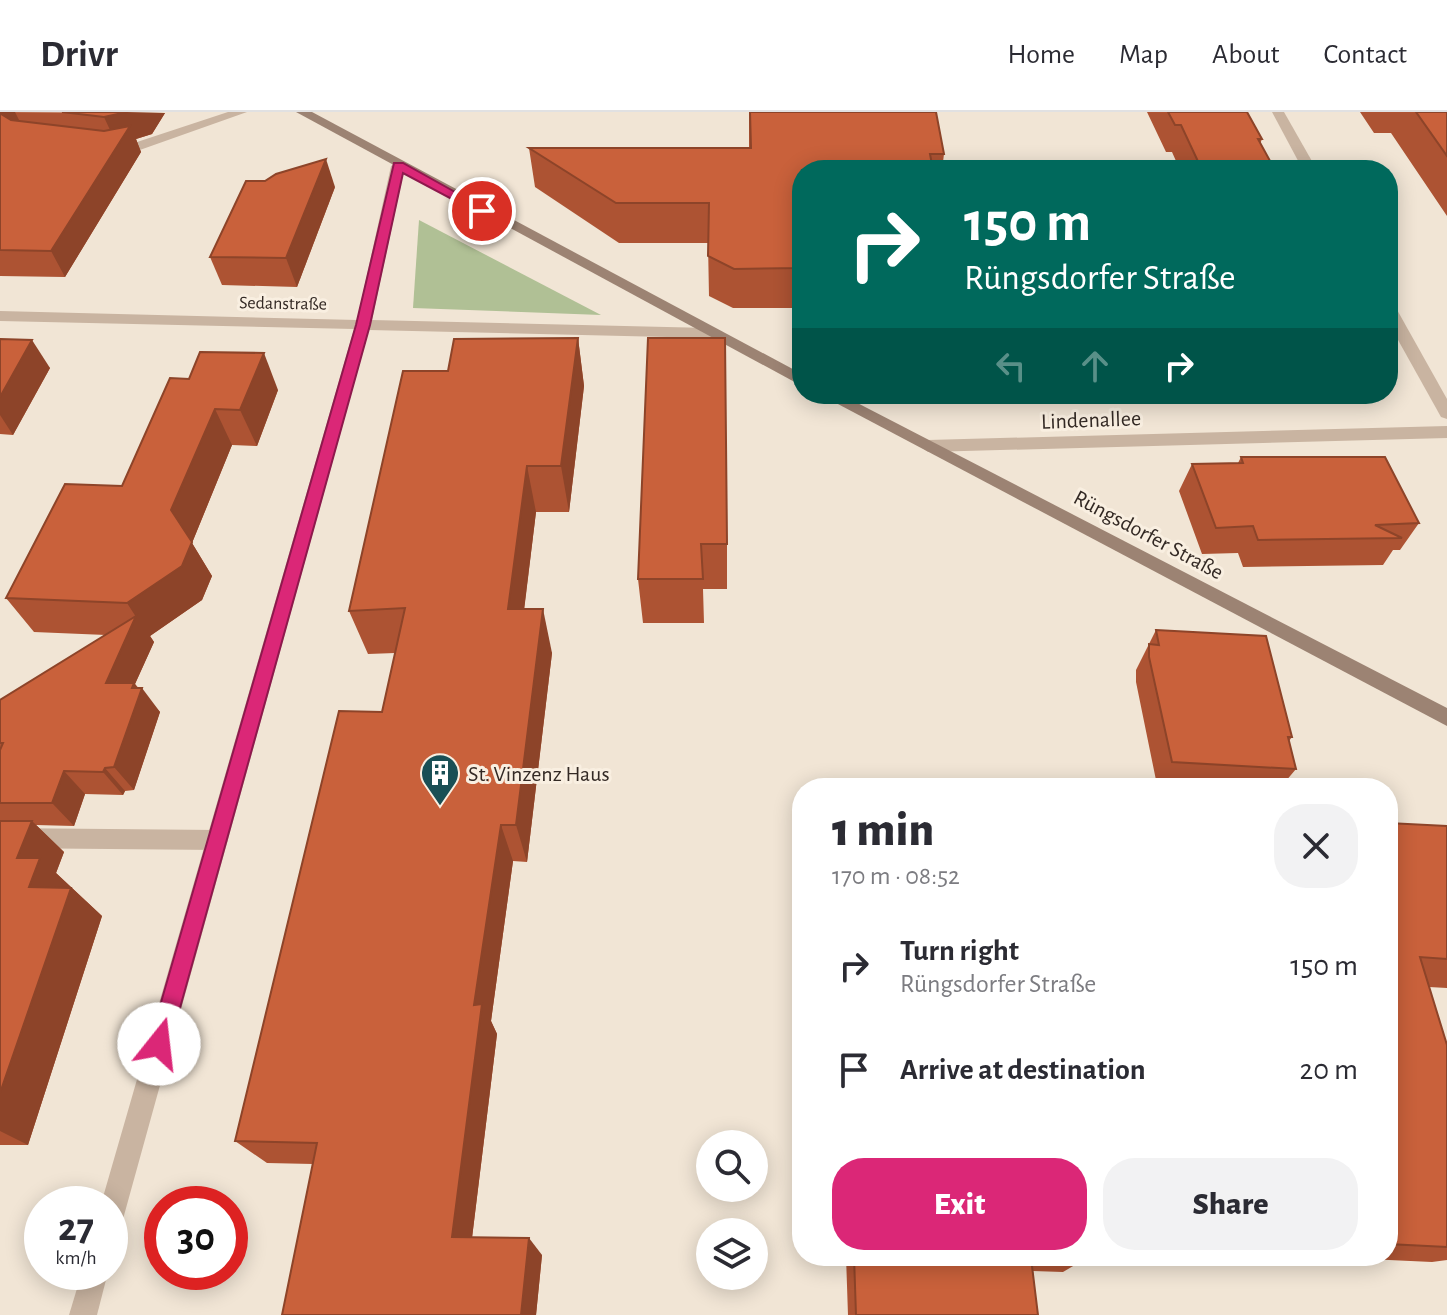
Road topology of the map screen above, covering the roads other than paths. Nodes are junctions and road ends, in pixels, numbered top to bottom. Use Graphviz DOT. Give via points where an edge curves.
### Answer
graph roads {
  1 [pos="241,112"];
  2 [pos="302,112"];
  3 [pos="1278,112"];
  4 [pos="101,148"];
  5 [pos="1304,160"];
  6 [pos="398,166"];
  7 [pos="0,316"];
  8 [pos="363,325"];
  9 [pos="1398,326"];
  10 [pos="709,333"];
  11 [pos="792,376"];
  12 [pos="846,404"];
  13 [pos="1447,413"];
  14 [pos="1447,432"];
  15 [pos="928,446"];
  16 [pos="1447,718"];
  17 [pos="0,838"];
  18 [pos="217,840"];
  19 [pos="119,1186"];
  20 [pos="90,1290"];
  21 [pos="83,1315"];
  1 -- 4 [label="street" via="132,148"];
  2 -- 6 [label="street"];
  3 -- 5 [label="street"];
  6 -- 8 [label="street"];
  6 -- 10 [label="street"];
  7 -- 8 [label="street, Sedanstraße"];
  8 -- 10 [label="street, Sedanstraße"];
  8 -- 18 [label="street"];
  9 -- 13 [label="street"];
  10 -- 11 [label="street"];
  12 -- 15 [label="street, Rüngsdorfer Straße"];
  14 -- 15 [label="street, Lindenallee"];
  15 -- 16 [label="street, Rüngsdorfer Straße"];
  17 -- 18 [label="street"];
  18 -- 19 [label="street"];
  20 -- 21 [label="street"];
}
